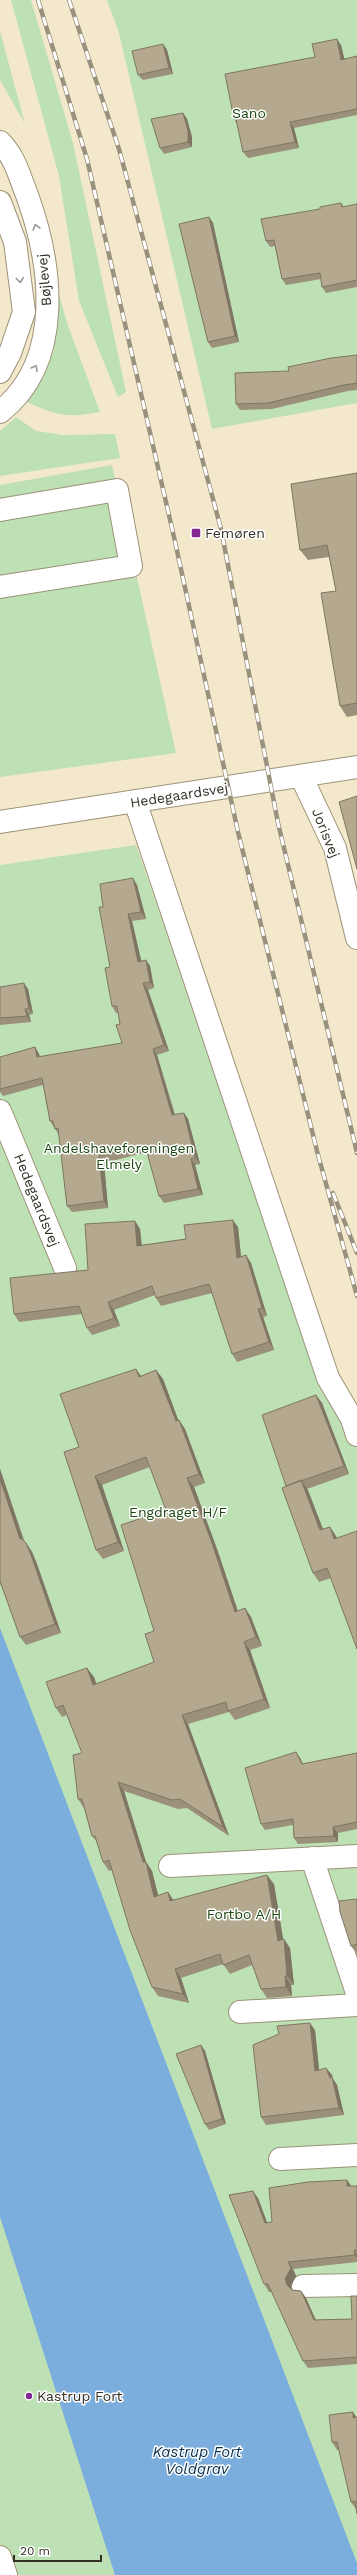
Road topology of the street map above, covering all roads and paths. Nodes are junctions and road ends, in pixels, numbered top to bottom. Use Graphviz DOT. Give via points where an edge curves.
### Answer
graph roads {
  1 [pos="0,142"];
  2 [pos="0,202"];
  3 [pos="0,372"];
  4 [pos="0,412"];
  5 [pos="0,510"];
  6 [pos="0,587"];
  7 [pos="357,767"];
  8 [pos="301,776"];
  9 [pos="135,801"];
  10 [pos="0,822"];
  11 [pos="357,938"];
  12 [pos="0,1111"];
  13 [pos="65,1268"];
  14 [pos="357,1435"];
  15 [pos="357,1856"];
  16 [pos="312,1858"];
  17 [pos="170,1866"];
  18 [pos="357,1993"];
  19 [pos="357,2005"];
  20 [pos="240,2012"];
  21 [pos="357,2155"];
  22 [pos="280,2159"];
  23 [pos="357,2285"];
  24 [pos="303,2286"];
  25 [pos="0,2557"];
  26 [pos="6,2575"];
  4 -- 1 [label="street, Bøjlevej, one-way" via="14,401 38,363 48,319 44,258 30,206 11,152"];
  2 -- 3 [label="street, Bøjlevej, one-way" via="15,242 24,312 10,353"];
  5 -- 6 [label="street" via="117,490 131,566"];
  7 -- 8 [label="street, Hedegaardsvej"];
  8 -- 9 [label="street, Hedegaardsvej"];
  8 -- 11 [label="street, Jorisvej" via="335,848"];
  9 -- 10 [label="street, Hedegaardsvej"];
  9 -- 14 [label="street" via="328,1378 352,1419"];
  12 -- 13 [label="street, Hedegaardsvej"];
  15 -- 16 [label="street"];
  16 -- 17 [label="street"];
  16 -- 18 [label="street"];
  19 -- 20 [label="street"];
  21 -- 22 [label="street"];
  23 -- 24 [label="street"];
  25 -- 26 [label="street"];
}
